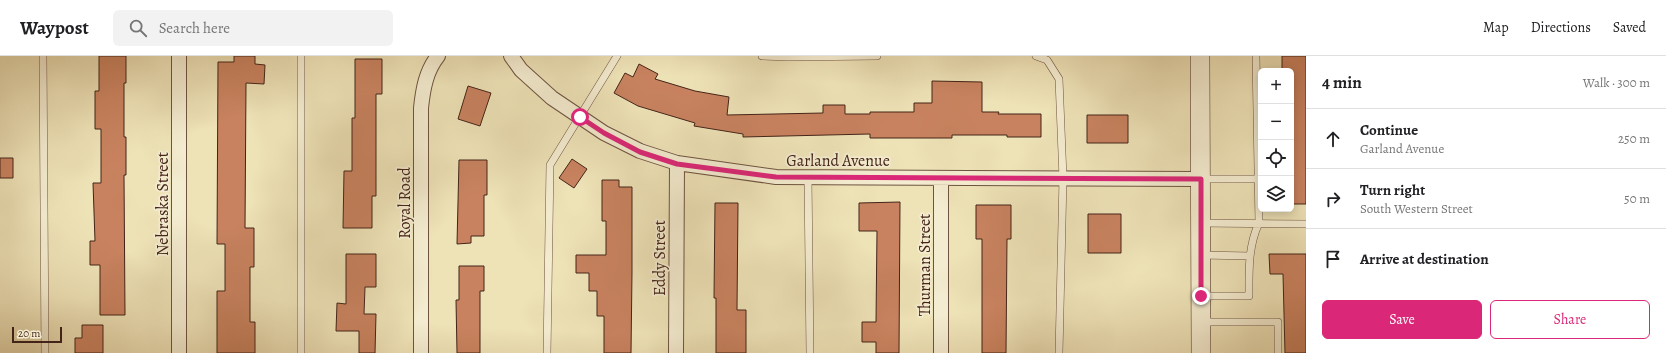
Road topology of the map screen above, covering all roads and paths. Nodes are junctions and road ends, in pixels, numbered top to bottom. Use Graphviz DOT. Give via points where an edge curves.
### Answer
graph roads {
  1 [pos="44,56"];
  2 [pos="179,56"];
  3 [pos="301,56"];
  4 [pos="438,56"];
  5 [pos="511,56"];
  6 [pos="617,56"];
  7 [pos="762,56"];
  8 [pos="877,56"];
  9 [pos="1036,56"];
  10 [pos="1200,56"];
  11 [pos="1256,56"];
  12 [pos="580,117"];
  13 [pos="677,164"];
  14 [pos="808,177"];
  15 [pos="941,178"];
  16 [pos="1063,178"];
  17 [pos="1201,179"];
  18 [pos="1258,179"];
  19 [pos="1259,212"];
  20 [pos="1201,223"];
  21 [pos="1259,223"];
  22 [pos="1306,224"];
  23 [pos="1201,255"];
  24 [pos="1250,256"];
  25 [pos="1201,296"];
  26 [pos="1201,322"];
  27 [pos="45,353"];
  28 [pos="179,353"];
  29 [pos="301,353"];
  30 [pos="421,353"];
  31 [pos="547,353"];
  32 [pos="676,353"];
  33 [pos="810,353"];
  34 [pos="941,353"];
  35 [pos="1060,353"];
  36 [pos="1201,353"];
  37 [pos="1278,353"];
  1 -- 27 [label="lane"];
  2 -- 28 [label="street, Nebraska Street"];
  3 -- 29 [label="lane"];
  4 -- 30 [label="street, Royal Road" via="424,82 420,108"];
  5 -- 12 [label="street, Garland Avenue" via="552,98"];
  6 -- 12 [label="lane"];
  7 -- 8 [label="lane"];
  9 -- 16 [label="lane" via="1047,60 1059,79"];
  10 -- 17 [label="main road"];
  11 -- 18 [label="lane"];
  12 -- 13 [label="street, Garland Avenue" via="640,152"];
  12 -- 31 [label="lane" via="550,165"];
  13 -- 14 [label="street, Garland Avenue" via="776,177"];
  13 -- 32 [label="street, Eddy Street"];
  14 -- 15 [label="street, Garland Avenue"];
  14 -- 33 [label="lane"];
  15 -- 16 [label="street, Garland Avenue"];
  15 -- 34 [label="street, Thurman Street"];
  16 -- 17 [label="street, Garland Avenue"];
  16 -- 35 [label="lane"];
  17 -- 18 [label="lane"];
  17 -- 20 [label="main road"];
  19 -- 21 [label="lane"];
  20 -- 21 [label="lane"];
  20 -- 23 [label="main road"];
  21 -- 22 [label="lane"];
  21 -- 24 [label="lane" via="1253,235"];
  23 -- 24 [label="lane"];
  23 -- 25 [label="main road"];
  24 -- 25 [label="lane" via="1248,296"];
  25 -- 26 [label="main road"];
  26 -- 36 [label="main road"];
  26 -- 37 [label="lane" via="1278,322"];
}
